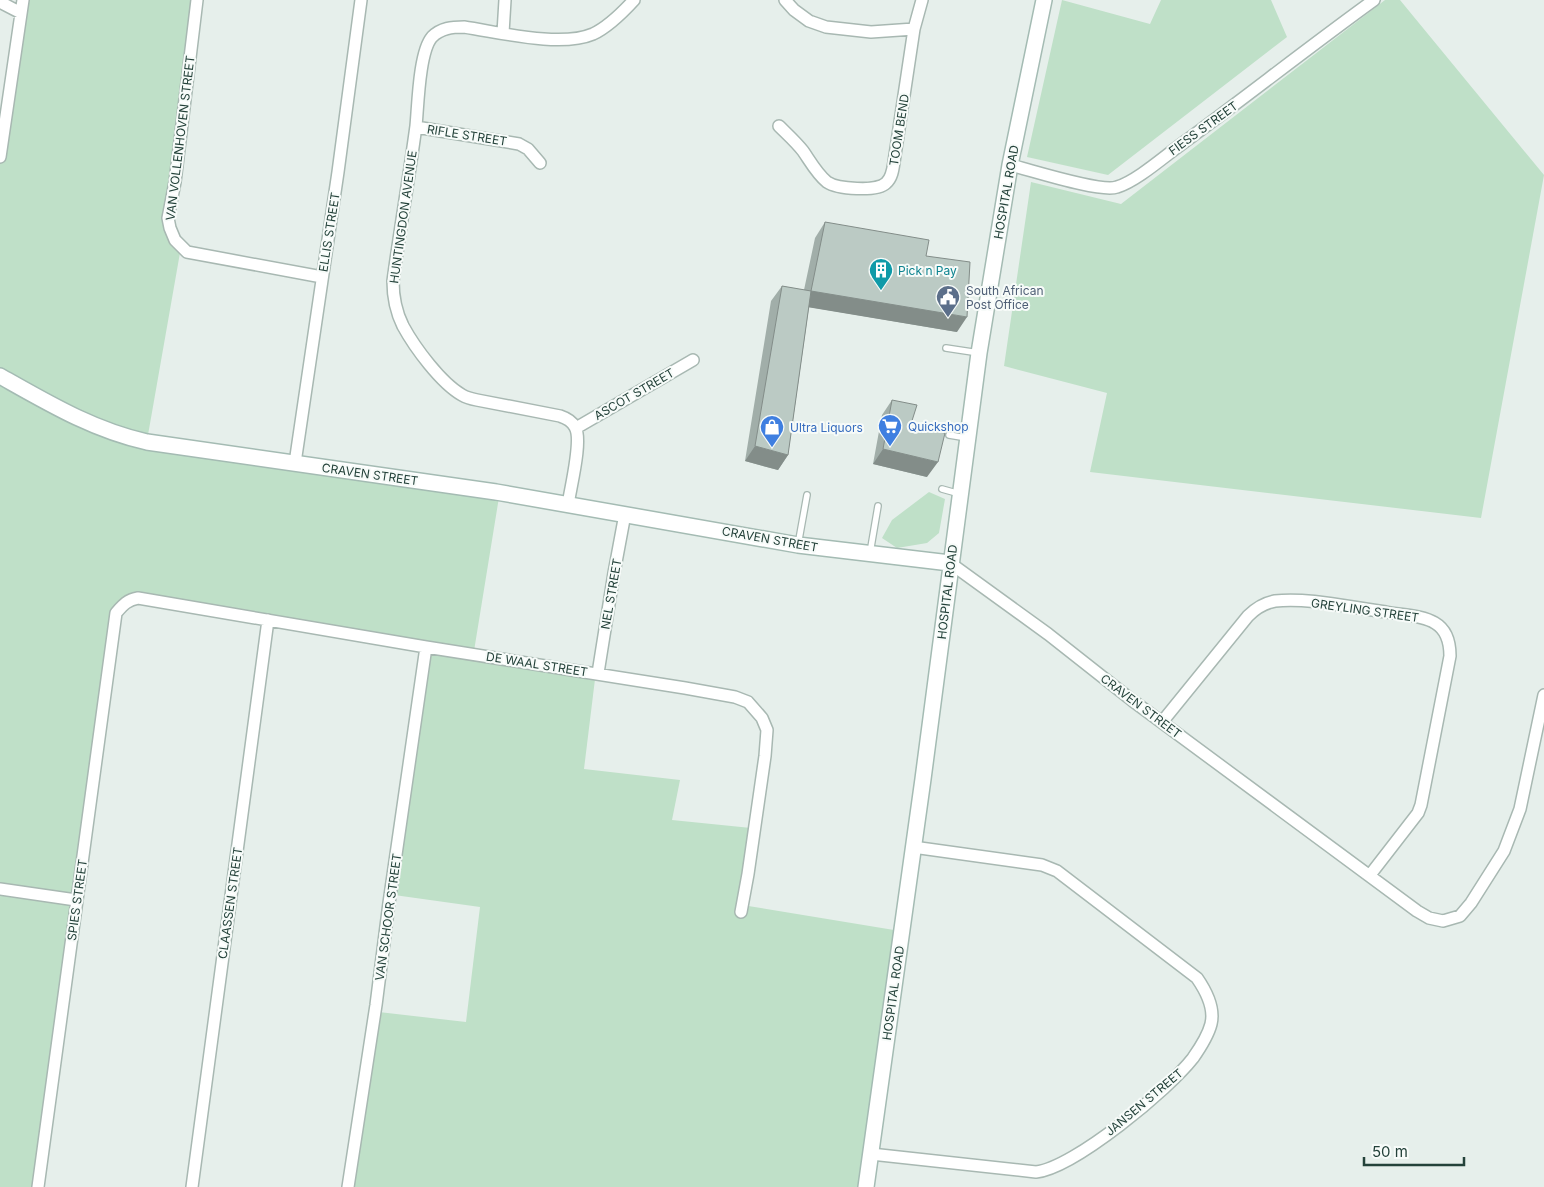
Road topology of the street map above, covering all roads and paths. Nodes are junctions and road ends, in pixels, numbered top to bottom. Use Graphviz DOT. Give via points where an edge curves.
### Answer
graph roads {
  1 [pos="23,0"];
  2 [pos="197,0"];
  3 [pos="361,0"];
  4 [pos="506,0"];
  5 [pos="634,0"];
  6 [pos="785,0"];
  7 [pos="922,0"];
  8 [pos="1044,0"];
  9 [pos="1374,0"];
  10 [pos="0,2"];
  11 [pos="21,13"];
  12 [pos="914,29"];
  13 [pos="503,33"];
  14 [pos="779,126"];
  15 [pos="416,127"];
  16 [pos="0,157"];
  17 [pos="540,163"];
  18 [pos="1010,165"];
  19 [pos="322,277"];
  20 [pos="946,348"];
  21 [pos="978,352"];
  22 [pos="693,360"];
  23 [pos="0,376"];
  24 [pos="576,428"];
  25 [pos="949,435"];
  26 [pos="967,438"];
  27 [pos="295,463"];
  28 [pos="942,490"];
  29 [pos="960,494"];
  30 [pos="807,495"];
  31 [pos="568,505"];
  32 [pos="878,506"];
  33 [pos="625,514"];
  34 [pos="798,545"];
  35 [pos="870,554"];
  36 [pos="950,564"];
  37 [pos="116,613"];
  38 [pos="268,620"];
  39 [pos="426,647"];
  40 [pos="598,673"];
  41 [pos="1544,695"];
  42 [pos="1162,722"];
  43 [pos="913,847"];
  44 [pos="1370,875"];
  45 [pos="0,889"];
  46 [pos="76,900"];
  47 [pos="741,912"];
  48 [pos="871,1154"];
  49 [pos="38,1187"];
  50 [pos="192,1187"];
  51 [pos="348,1187"];
  52 [pos="866,1187"];
  1 -- 11 [label="street"];
  2 -- 19 [label="street, VAN VOLLENHOVEN STREET" via="168,218 173,236 187,252"];
  3 -- 19 [label="street, ELLIS STREET"];
  4 -- 13 [label="street"];
  5 -- 13 [label="street, HUNTINGDON AVENUE" via="608,24 580,38 567,40"];
  6 -- 12 [label="street" via="808,21 826,27 871,32"];
  7 -- 12 [label="street"];
  8 -- 18 [label="main road, HOSPITAL ROAD"];
  9 -- 18 [label="street, FIESS STREET" via="1117,188 1091,186"];
  10 -- 11 [label="street"];
  11 -- 16 [label="street"];
  12 -- 14 [label="street, TOOM BEND" via="893,166 886,184 872,189 828,183"];
  13 -- 15 [label="street, HUNTINGDON AVENUE" via="449,27 432,38 423,63"];
  15 -- 17 [label="street, RIFLE STREET" via="519,144"];
  15 -- 24 [label="street, HUNTINGDON AVENUE" via="393,281 396,306 403,325 437,374 464,397 560,416"];
  18 -- 21 [label="main road, HOSPITAL ROAD"];
  19 -- 27 [label="street, ELLIS STREET"];
  20 -- 21 [label="lane"];
  21 -- 26 [label="main road, HOSPITAL ROAD"];
  22 -- 24 [label="street, ASCOT STREET"];
  23 -- 27 [label="main road, CRAVEN STREET" via="72,417 130,438"];
  24 -- 31 [label="street" via="577,450"];
  25 -- 26 [label="lane"];
  26 -- 29 [label="main road, HOSPITAL ROAD"];
  27 -- 31 [label="main road, CRAVEN STREET"];
  28 -- 29 [label="lane"];
  29 -- 36 [label="main road, HOSPITAL ROAD"];
  30 -- 34 [label="lane"];
  31 -- 33 [label="main road, CRAVEN STREET"];
  32 -- 35 [label="lane"];
  33 -- 34 [label="main road, CRAVEN STREET"];
  33 -- 40 [label="street, NEL STREET"];
  34 -- 35 [label="main road, CRAVEN STREET"];
  35 -- 36 [label="main road, CRAVEN STREET"];
  36 -- 42 [label="street, CRAVEN STREET"];
  36 -- 43 [label="main road, HOSPITAL ROAD"];
  37 -- 38 [label="street, DE WAAL STREET" via="127,601 138,598"];
  37 -- 46 [label="street, SPIES STREET"];
  38 -- 39 [label="street, DE WAAL STREET"];
  38 -- 50 [label="street, CLAASSEN STREET"];
  39 -- 40 [label="street, DE WAAL STREET"];
  39 -- 51 [label="street, VAN SCHOOR STREET"];
  40 -- 47 [label="street, DE WAAL STREET" via="735,697 748,702 762,718 767,730 765,756"];
  41 -- 44 [label="street, CRAVEN STREET" via="1520,809 1511,835 1504,851 1460,916 1443,921 1429,918"];
  42 -- 44 [label="street, CRAVEN STREET"];
  42 -- 44 [label="street, GREYLING STREET" via="1248,616 1273,601 1342,606 1418,617 1437,624 1450,644 1450,656 1421,806"];
  43 -- 48 [label="main road, HOSPITAL ROAD"];
  43 -- 48 [label="street, JANSEN STREET" via="1042,864 1057,871 1197,978 1209,999 1211,1023 1193,1058 1161,1091 1083,1151 1057,1165 1036,1172"];
  45 -- 46 [label="street"];
  46 -- 49 [label="street, SPIES STREET"];
  48 -- 52 [label="main road, HOSPITAL ROAD"];
}
